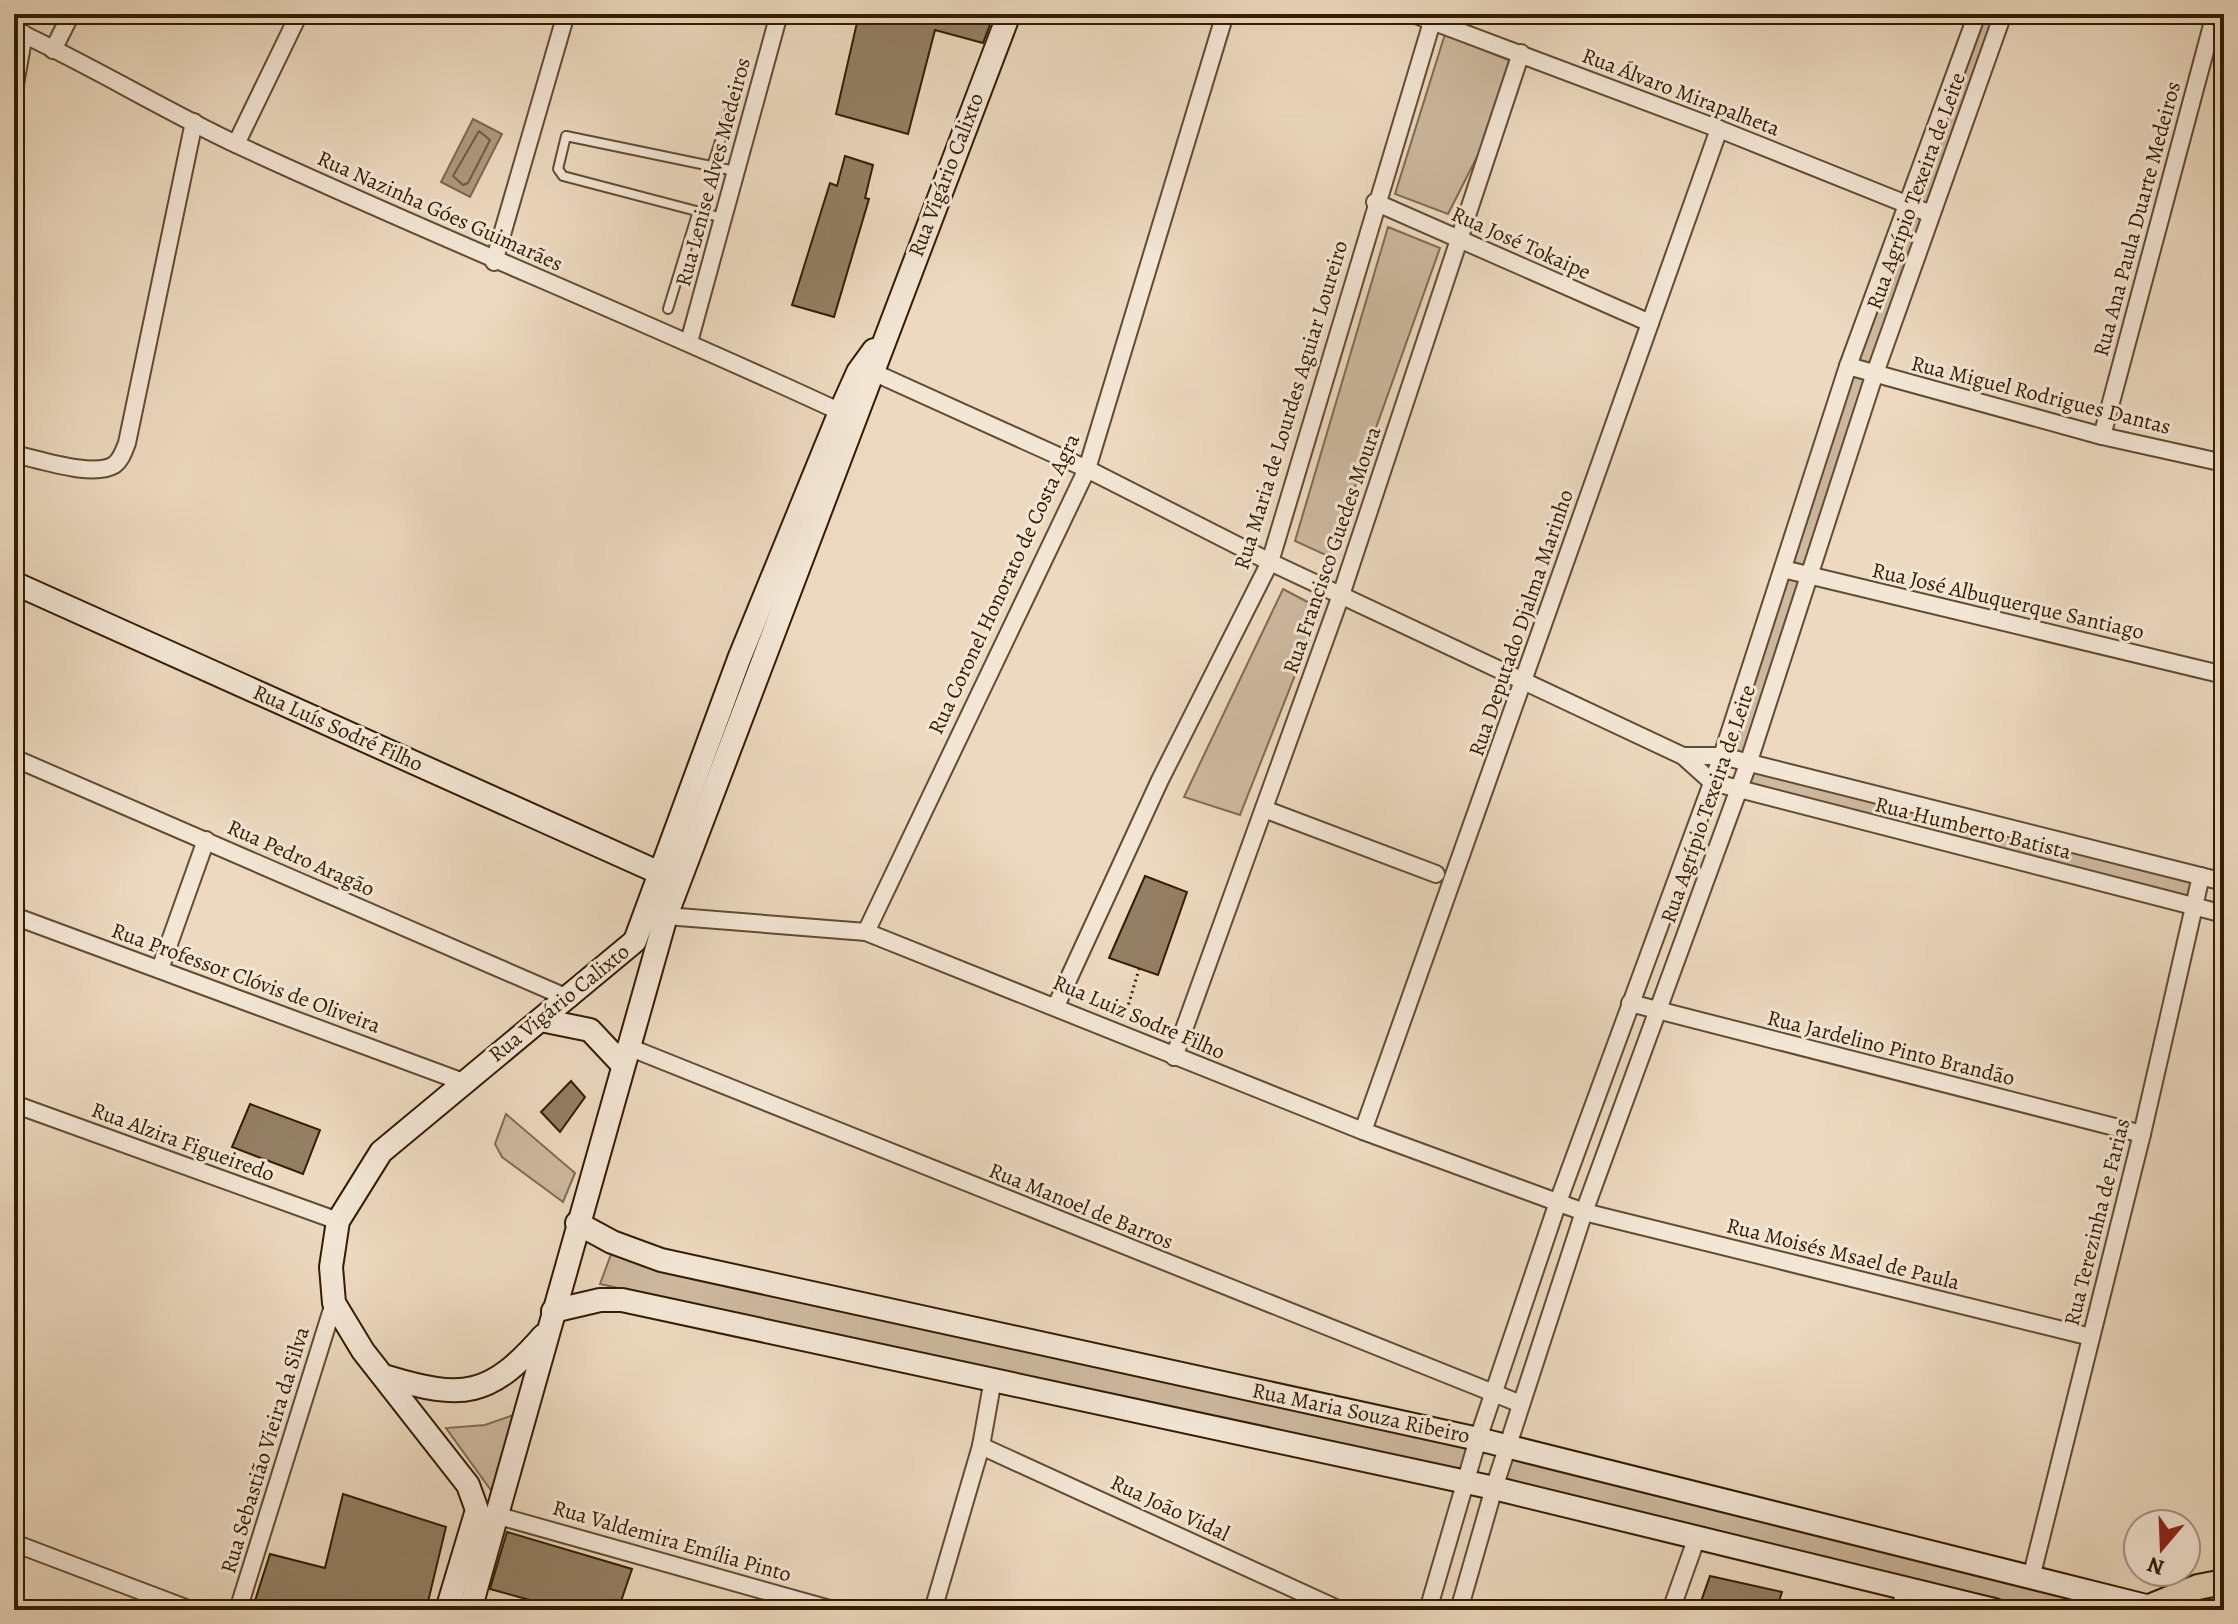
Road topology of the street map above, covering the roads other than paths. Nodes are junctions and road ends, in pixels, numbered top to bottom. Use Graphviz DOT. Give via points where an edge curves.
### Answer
graph roads {
  1 [pos="71,14"];
  2 [pos="299,14"];
  3 [pos="566,14"];
  4 [pos="779,14"];
  5 [pos="1009,14"];
  6 [pos="1225,14"];
  7 [pos="1413,14"];
  8 [pos="1977,14"];
  9 [pos="2003,14"];
  10 [pos="2215,14"];
  11 [pos="1432,22"];
  12 [pos="19,32"];
  13 [pos="53,50"];
  14 [pos="1521,53"];
  15 [pos="14,90"];
  16 [pos="734,98"];
  17 [pos="194,122"];
  18 [pos="1719,129"];
  19 [pos="236,144"];
  20 [pos="712,166"];
  21 [pos="736,172"];
  22 [pos="1375,202"];
  23 [pos="1905,205"];
  24 [pos="698,211"];
  25 [pos="1931,214"];
  26 [pos="723,218"];
  27 [pos="1460,240"];
  28 [pos="494,262"];
  29 [pos="668,309"];
  30 [pos="1650,323"];
  31 [pos="689,342"];
  32 [pos="1848,366"];
  33 [pos="868,370"];
  34 [pos="1874,376"];
  35 [pos="848,416"];
  36 [pos="2102,436"];
  37 [pos="14,454"];
  38 [pos="2224,463"];
  39 [pos="1087,469"];
  40 [pos="1270,562"];
  41 [pos="1783,569"];
  42 [pos="1808,576"];
  43 [pos="14,583"];
  44 [pos="1341,595"];
  45 [pos="2224,675"];
  46 [pos="1525,682"];
  47 [pos="1683,756"];
  48 [pos="1722,756"];
  49 [pos="14,758"];
  50 [pos="1748,764"];
  51 [pos="1712,782"];
  52 [pos="1737,791"];
  53 [pos="1264,809"];
  54 [pos="206,840"];
  55 [pos="662,874"];
  56 [pos="1436,874"];
  57 [pos="2201,876"];
  58 [pos="2224,882"];
  59 [pos="2194,907"];
  60 [pos="2224,914"];
  61 [pos="14,916"];
  62 [pos="666,916"];
  63 [pos="866,932"];
  64 [pos="160,969"];
  65 [pos="570,999"];
  66 [pos="1630,1003"];
  67 [pos="1056,1006"];
  68 [pos="1658,1012"];
  69 [pos="541,1020"];
  70 [pos="624,1054"];
  71 [pos="1174,1057"];
  72 [pos="463,1082"];
  73 [pos="14,1104"];
  74 [pos="1363,1131"];
  75 [pos="2142,1134"];
  76 [pos="1558,1202"];
  77 [pos="1584,1212"];
  78 [pos="338,1221"];
  79 [pos="577,1223"];
  80 [pos="334,1303"];
  81 [pos="550,1321"];
  82 [pos="2091,1337"];
  83 [pos="387,1377"];
  84 [pos="993,1379"];
  85 [pos="1493,1394"];
  86 [pos="1521,1404"];
  87 [pos="1478,1439"];
  88 [pos="981,1446"];
  89 [pos="1509,1446"];
  90 [pos="1467,1482"];
  91 [pos="1494,1488"];
  92 [pos="499,1516"];
  93 [pos="1697,1537"];
  94 [pos="14,1543"];
  95 [pos="2031,1578"];
  96 [pos="2224,1582"];
  97 [pos="1903,1599"];
  98 [pos="2144,1608"];
  99 [pos="191,1610"];
  100 [pos="238,1610"];
  101 [pos="447,1610"];
  102 [pos="470,1610"];
  103 [pos="833,1610"];
  104 [pos="933,1610"];
  105 [pos="1340,1610"];
  106 [pos="1428,1610"];
  107 [pos="1459,1610"];
  108 [pos="1671,1610"];
  109 [pos="1994,1610"];
  1 -- 13 [label="street"];
  2 -- 19 [label="street"];
  3 -- 28 [label="street"];
  4 -- 21 [label="street, Rua Lenise Alves Medeiros"];
  5 -- 33 [label="street, Rua Vigário Calixto"];
  6 -- 39 [label="street, Rua Coronel Honorato de Costa Agra"];
  7 -- 11 [label="street, Rua Álvaro Mirapalheta"];
  8 -- 23 [label="street, Rua Agrípio Texeira de Leite"];
  9 -- 25 [label="street, Rua Agrípio Texeira de Leite"];
  10 -- 36 [label="street, Rua Ana Paula Duarte Medeiros"];
  11 -- 14 [label="street, Rua Álvaro Mirapalheta"];
  11 -- 22 [label="street, Rua Maria de Lourdes Aguiar Loureiro"];
  12 -- 13 [label="street, Rua Nazinha Góes Guimarães"];
  12 -- 15 [label="street"];
  13 -- 17 [label="street, Rua Nazinha Góes Guimarães"];
  14 -- 18 [label="street, Rua Álvaro Mirapalheta"];
  14 -- 27 [label="street, Rua Francisco Guedes Moura"];
  16 -- 20 [label="lane"];
  17 -- 19 [label="street, Rua Nazinha Góes Guimarães"];
  17 -- 37 [label="street" via="121,457 103,469 83,469"];
  18 -- 23 [label="street, Rua Álvaro Mirapalheta"];
  18 -- 30 [label="street, Rua Deputado Djalma Marinho"];
  19 -- 28 [label="street, Rua Nazinha Góes Guimarães"];
  20 -- 21 [label="lane"];
  20 -- 24 [label="lane" via="566,136 558,169 563,176"];
  21 -- 26 [label="street, Rua Lenise Alves Medeiros"];
  22 -- 27 [label="street, Rua José Tokaipe"];
  22 -- 40 [label="street, Rua Maria de Lourdes Aguiar Loureiro"];
  23 -- 25 [label="street, Rua Álvaro Mirapalheta"];
  23 -- 32 [label="street, Rua Agrípio Texeira de Leite"];
  24 -- 26 [label="lane"];
  24 -- 29 [label="lane"];
  25 -- 34 [label="street, Rua Agrípio Texeira de Leite"];
  26 -- 31 [label="street, Rua Lenise Alves Medeiros"];
  27 -- 30 [label="street, Rua José Tokaipe"];
  27 -- 44 [label="street, Rua Francisco Guedes Moura"];
  28 -- 31 [label="street, Rua Nazinha Góes Guimarães"];
  30 -- 46 [label="street, Rua Deputado Djalma Marinho"];
  31 -- 35 [label="street, Rua Nazinha Góes Guimarães"];
  32 -- 34 [label="street, Rua Miguel Rodrigues Dantas"];
  32 -- 41 [label="street, Rua Agrípio Texeira de Leite"];
  33 -- 35 [label="street, Rua Vigário Calixto"];
  33 -- 39 [label="street"];
  34 -- 36 [label="street, Rua Miguel Rodrigues Dantas"];
  34 -- 42 [label="street, Rua Agrípio Texeira de Leite"];
  35 -- 55 [label="street, Rua Vigário Calixto" via="739,659"];
  35 -- 62 [label="street, Rua Vigário Calixto"];
  36 -- 38 [label="street, Rua Miguel Rodrigues Dantas"];
  39 -- 40 [label="street"];
  39 -- 63 [label="street, Rua Coronel Honorato de Costa Agra"];
  40 -- 44 [label="street"];
  40 -- 67 [label="street, Rua Maria de Lourdes Aguiar Loureiro" via="1160,780"];
  41 -- 42 [label="street, Rua José Albuquerque Santiago"];
  41 -- 48 [label="street, Rua Agrípio Texeira de Leite"];
  42 -- 45 [label="street, Rua José Albuquerque Santiago"];
  42 -- 50 [label="street, Rua Agrípio Texeira de Leite"];
  43 -- 55 [label="street, Rua Luís Sodré Filho"];
  44 -- 46 [label="street"];
  44 -- 53 [label="street, Rua Francisco Guedes Moura"];
  46 -- 47 [label="street"];
  46 -- 74 [label="street, Rua Deputado Djalma Marinho"];
  47 -- 48 [label="street, Rua Humberto Batista"];
  47 -- 51 [label="street"];
  48 -- 50 [label="street, Rua Humberto Batista"];
  48 -- 51 [label="street, Rua Agrípio Texeira de Leite"];
  49 -- 54 [label="street, Rua Pedro Aragão"];
  50 -- 52 [label="street, Rua Agrípio Texeira de Leite"];
  50 -- 57 [label="street, Rua Humberto Batista"];
  51 -- 52 [label="street, Rua Humberto Batista"];
  51 -- 66 [label="street, Rua Agrípio Texeira de Leite"];
  52 -- 59 [label="street, Rua Humberto Batista"];
  52 -- 68 [label="street, Rua Agrípio Texeira de Leite"];
  53 -- 56 [label="street"];
  53 -- 71 [label="street, Rua Francisco Guedes Moura"];
  54 -- 64 [label="street"];
  54 -- 65 [label="street, Rua Pedro Aragão"];
  55 -- 65 [label="street, Rua Vigário Calixto" via="635,941"];
  57 -- 58 [label="street, Rua Humberto Batista"];
  57 -- 59 [label="street, Rua Terezinha de Farias"];
  59 -- 60 [label="street, Rua Humberto Batista"];
  59 -- 75 [label="street, Rua Terezinha de Farias"];
  61 -- 64 [label="street, Rua Professor Clóvis de Oliveira"];
  62 -- 63 [label="street, Rua Luiz Sodre Filho"];
  62 -- 70 [label="street, Rua Vigário Calixto"];
  63 -- 67 [label="street, Rua Luiz Sodre Filho"];
  64 -- 72 [label="street, Rua Professor Clóvis de Oliveira"];
  65 -- 69 [label="street, Rua Vigário Calixto"];
  66 -- 68 [label="street, Rua Jardelino Pinto Brandão"];
  66 -- 76 [label="street, Rua Agrípio Texeira de Leite"];
  67 -- 71 [label="street, Rua Luiz Sodre Filho"];
  68 -- 75 [label="street, Rua Jardelino Pinto Brandão"];
  68 -- 77 [label="street, Rua Agrípio Texeira de Leite"];
  69 -- 70 [label="street" via="590,1030"];
  69 -- 72 [label="street, Rua Vigário Calixto"];
  70 -- 79 [label="street, Rua Vigário Calixto"];
  70 -- 85 [label="street, Rua Manoel de Barros"];
  71 -- 74 [label="street, Rua Luiz Sodre Filho"];
  72 -- 78 [label="street, Rua Vigário Calixto" via="381,1152"];
  73 -- 78 [label="street, Rua Alzira Figueiredo"];
  74 -- 76 [label="street, Rua Luiz Sodre Filho"];
  75 -- 82 [label="street, Rua Terezinha de Farias"];
  76 -- 77 [label="street, Rua Luiz Sodre Filho"];
  76 -- 85 [label="street, Rua Agrípio Texeira de Leite"];
  77 -- 82 [label="street, Rua Moisés Msael de Paula"];
  77 -- 86 [label="street, Rua Agrípio Texeira de Leite"];
  78 -- 80 [label="street, Rua Vigário Calixto" via="331,1267"];
  79 -- 81 [label="street, Rua Vigário Calixto"];
  79 -- 87 [label="street, Rua Maria Souza Ribeiro" via="661,1260"];
  80 -- 83 [label="street, Rua Vigário Calixto" via="363,1351"];
  80 -- 100 [label="street, Rua Sebastião Vieira da Silva"];
  81 -- 83 [label="street" via="518,1365 492,1383 463,1391"];
  81 -- 84 [label="street, Rua Maria Souza Ribeiro" via="600,1300 622,1300"];
  81 -- 92 [label="street, Rua Vigário Calixto"];
  82 -- 95 [label="street, Rua Terezinha de Farias"];
  83 -- 101 [label="street, Rua Vigário Calixto" via="468,1485 477,1510"];
  84 -- 88 [label="street"];
  84 -- 90 [label="street, Rua Maria Souza Ribeiro"];
  85 -- 86 [label="street, Rua Manoel de Barros"];
  85 -- 87 [label="street, Rua Agrípio Texeira de Leite"];
  86 -- 89 [label="street, Rua Agrípio Texeira de Leite"];
  87 -- 89 [label="street, Rua Maria Souza Ribeiro"];
  87 -- 90 [label="street, Rua Agrípio Texeira de Leite"];
  88 -- 104 [label="street"];
  88 -- 105 [label="street, Rua João Vidal"];
  89 -- 91 [label="street, Rua Agrípio Texeira de Leite"];
  89 -- 95 [label="street, Rua Maria Souza Ribeiro"];
  90 -- 91 [label="street, Rua Maria Souza Ribeiro"];
  90 -- 106 [label="street, Rua Agrípio Texeira de Leite"];
  91 -- 93 [label="street, Rua Maria Souza Ribeiro"];
  91 -- 107 [label="street, Rua Agrípio Texeira de Leite"];
  92 -- 102 [label="street, Rua Vigário Calixto"];
  92 -- 103 [label="street, Rua Valdemira Emília Pinto"];
  93 -- 97 [label="street, Rua Maria Souza Ribeiro"];
  93 -- 108 [label="street"];
  94 -- 99 [label="street"];
  95 -- 98 [label="street, Rua Maria Souza Ribeiro"];
  96 -- 98 [label="main road"];
  97 -- 109 [label="street, Rua Maria Souza Ribeiro"];
}
